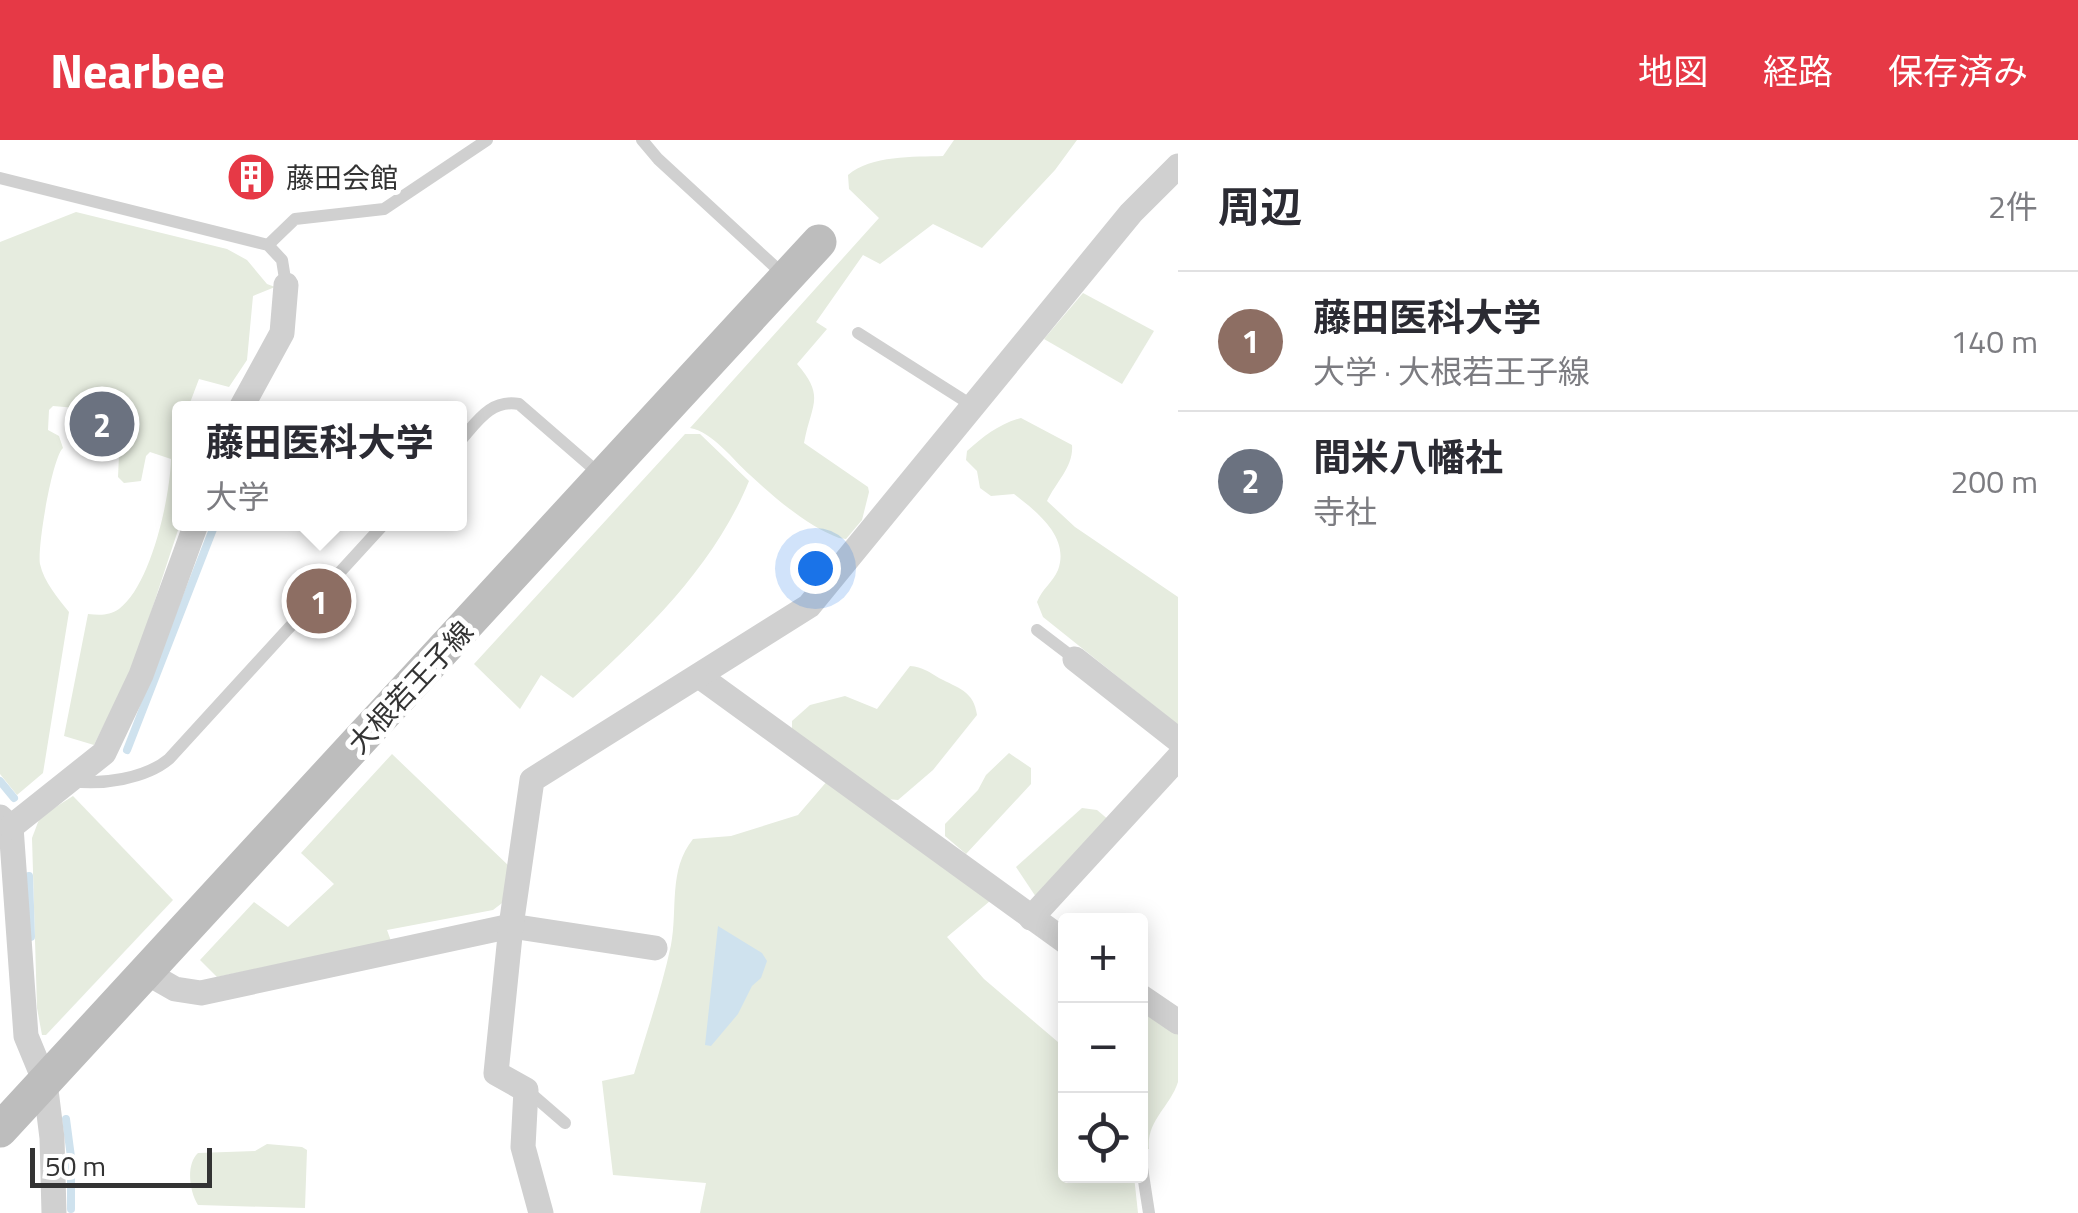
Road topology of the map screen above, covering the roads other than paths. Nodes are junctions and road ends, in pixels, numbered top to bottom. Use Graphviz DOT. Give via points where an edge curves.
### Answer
graph roads {
  1 [pos="487,140"];
  2 [pos="642,140"];
  3 [pos="1178,166"];
  4 [pos="0,178"];
  5 [pos="819,242"];
  6 [pos="268,246"];
  7 [pos="786,278"];
  8 [pos="286,285"];
  9 [pos="858,333"];
  10 [pos="245,401"];
  11 [pos="973,406"];
  12 [pos="467,433"];
  13 [pos="604,478"];
  14 [pos="193,531"];
  15 [pos="378,531"];
  16 [pos="1037,630"];
  17 [pos="1075,658"];
  18 [pos="698,676"];
  19 [pos="1178,740"];
  20 [pos="1178,758"];
  21 [pos="70,780"];
  22 [pos="5,822"];
  23 [pos="8,884"];
  24 [pos="1032,918"];
  25 [pos="511,926"];
  26 [pos="1058,936"];
  27 [pos="655,948"];
  28 [pos="146,973"];
  29 [pos="1148,1001"];
  30 [pos="1178,1022"];
  31 [pos="45,1082"];
  32 [pos="526,1090"];
  33 [pos="565,1123"];
  34 [pos="0,1130"];
  35 [pos="1144,1183"];
  36 [pos="54,1213"];
  37 [pos="541,1213"];
  38 [pos="1149,1213"];
  1 -- 6 [label="lane" via="384,209 296,219"];
  2 -- 7 [label="lane"];
  3 -- 11 [label="street" via="1131,213"];
  4 -- 6 [label="lane"];
  5 -- 7 [label="street, 大根若王子線"];
  6 -- 8 [label="lane" via="282,260"];
  7 -- 13 [label="street, 大根若王子線"];
  8 -- 10 [label="street" via="282,333"];
  9 -- 11 [label="lane"];
  11 -- 18 [label="street" via="809,606"];
  12 -- 13 [label="lane" via="491,407 519,404"];
  13 -- 28 [label="street, 大根若王子線"];
  14 -- 21 [label="street" via="117,730 104,753"];
  15 -- 21 [label="lane" via="158,768 92,783"];
  16 -- 17 [label="lane"];
  17 -- 19 [label="street"];
  18 -- 24 [label="street"];
  18 -- 25 [label="street" via="532,780"];
  20 -- 24 [label="street"];
  21 -- 22 [label="street"];
  22 -- 23 [label="street"];
  23 -- 31 [label="street" via="26,1036"];
  24 -- 26 [label="street"];
  25 -- 27 [label="street"];
  25 -- 28 [label="street" via="201,993 175,989"];
  25 -- 32 [label="street" via="496,1074"];
  28 -- 31 [label="street, 大根若王子線"];
  29 -- 30 [label="street"];
  31 -- 34 [label="street, 大根若王子線"];
  31 -- 36 [label="street"];
  32 -- 33 [label="lane"];
  32 -- 37 [label="street" via="523,1146"];
  35 -- 38 [label="lane"];
}
